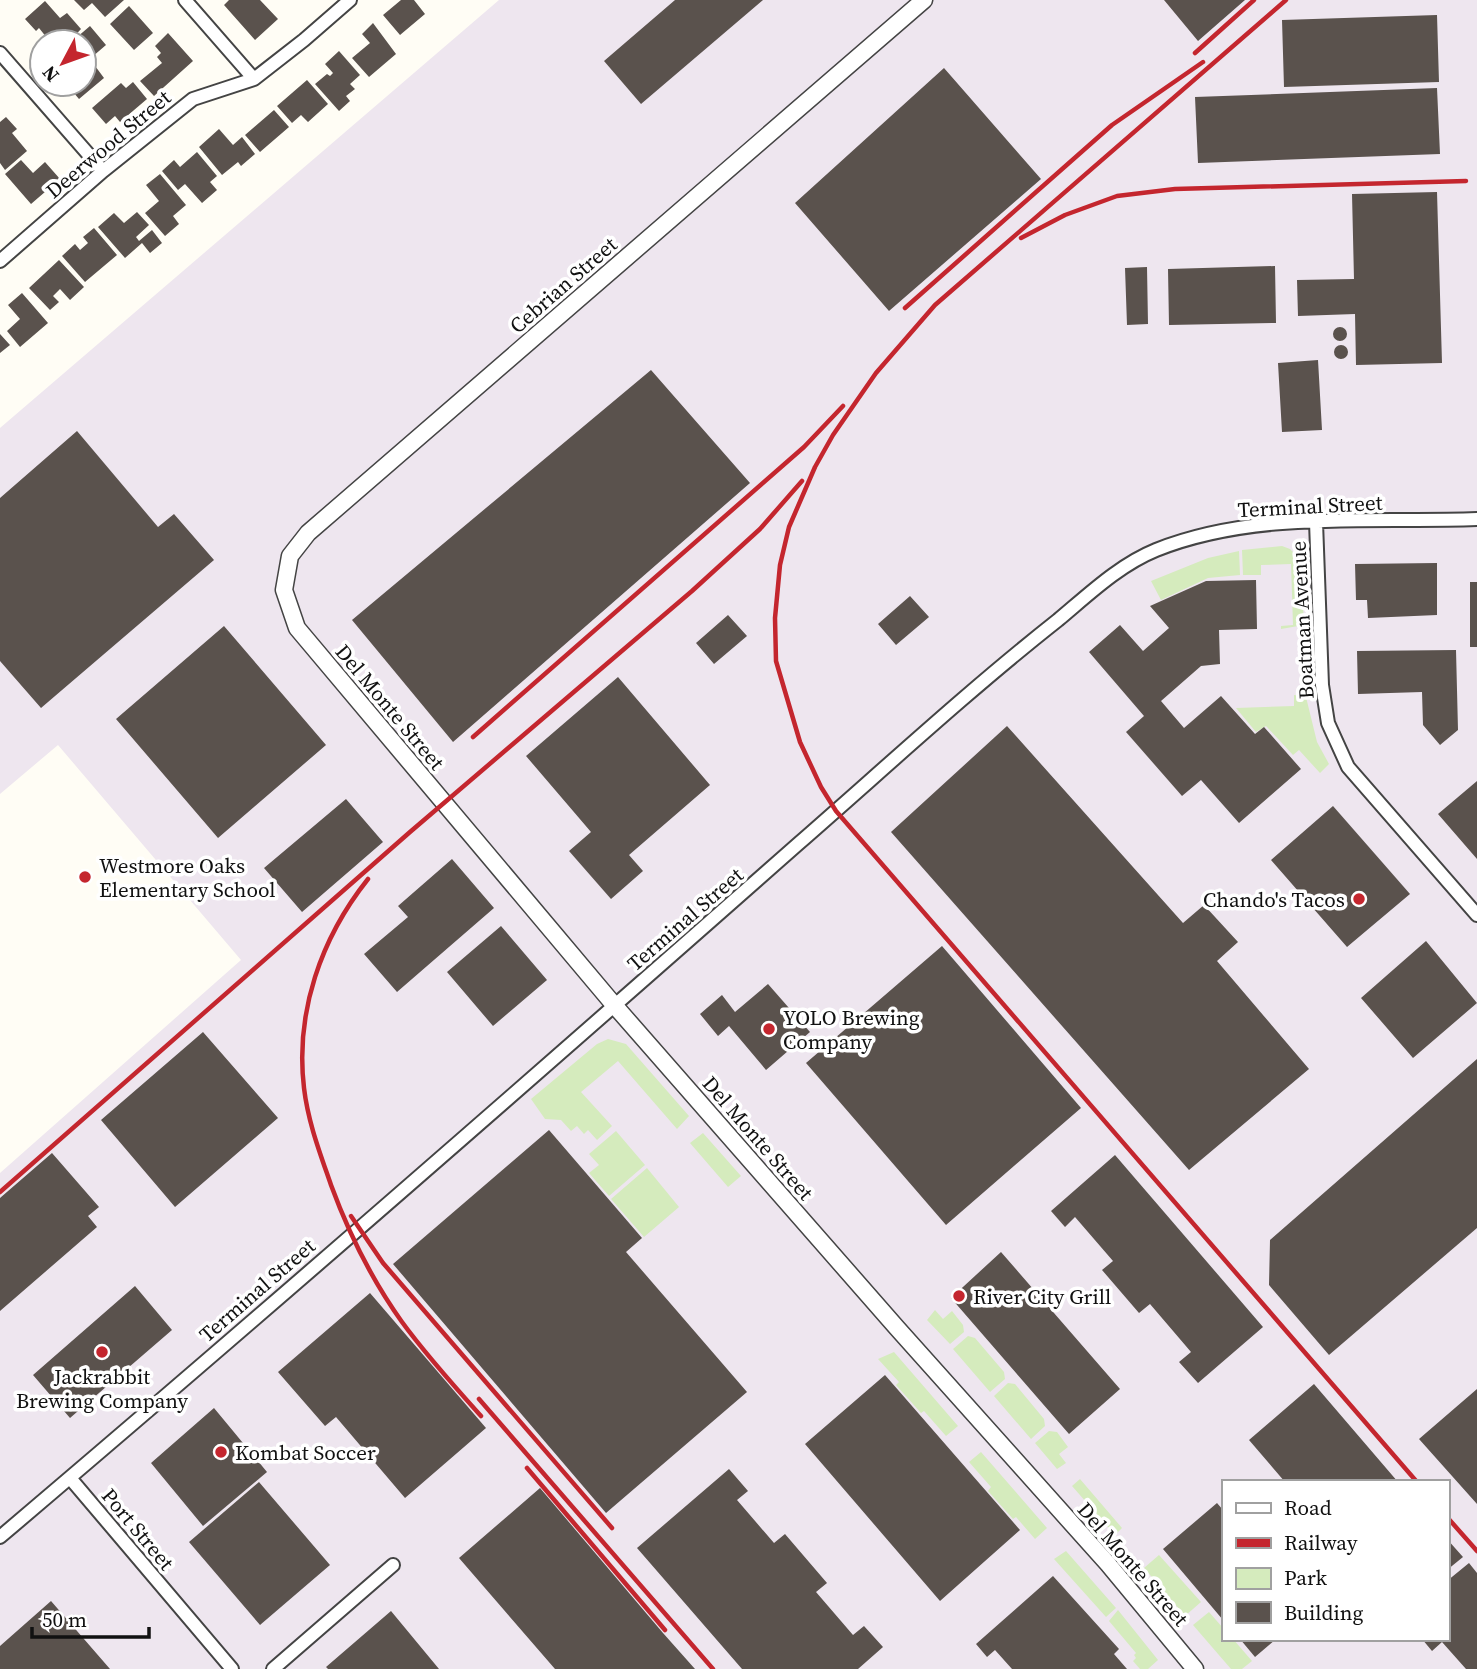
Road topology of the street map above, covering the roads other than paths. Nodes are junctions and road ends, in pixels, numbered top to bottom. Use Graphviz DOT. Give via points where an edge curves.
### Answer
graph roads {
  1 [pos="185,0"];
  2 [pos="350,0"];
  3 [pos="924,0"];
  4 [pos="0,53"];
  5 [pos="254,79"];
  6 [pos="103,171"];
  7 [pos="0,261"];
  8 [pos="1477,519"];
  9 [pos="1316,522"];
  10 [pos="297,628"];
  11 [pos="1477,915"];
  12 [pos="615,1006"];
  13 [pos="70,1478"];
  14 [pos="0,1536"];
  15 [pos="393,1565"];
  16 [pos="232,1669"];
  17 [pos="274,1669"];
  18 [pos="1195,1669"];
  1 -- 5 [label="street"];
  2 -- 5 [label="street, Deerwood Street"];
  3 -- 10 [label="street, Cebrian Street" via="308,533 290,555 284,590"];
  4 -- 6 [label="street"];
  5 -- 6 [label="street, Deerwood Street" via="193,99"];
  6 -- 7 [label="street, Deerwood Street"];
  8 -- 9 [label="street, Terminal Street"];
  9 -- 11 [label="street, Boatman Avenue" via="1322,685 1328,723 1348,767"];
  9 -- 12 [label="street, Terminal Street" via="1217,532 1156,551 1110,578 1014,654"];
  10 -- 12 [label="street, Del Monte Street"];
  12 -- 13 [label="street, Terminal Street"];
  12 -- 18 [label="street, Del Monte Street" via="1108,1564"];
  13 -- 14 [label="street, Terminal Street"];
  13 -- 16 [label="street, Port Street"];
  15 -- 17 [label="street"];
}
